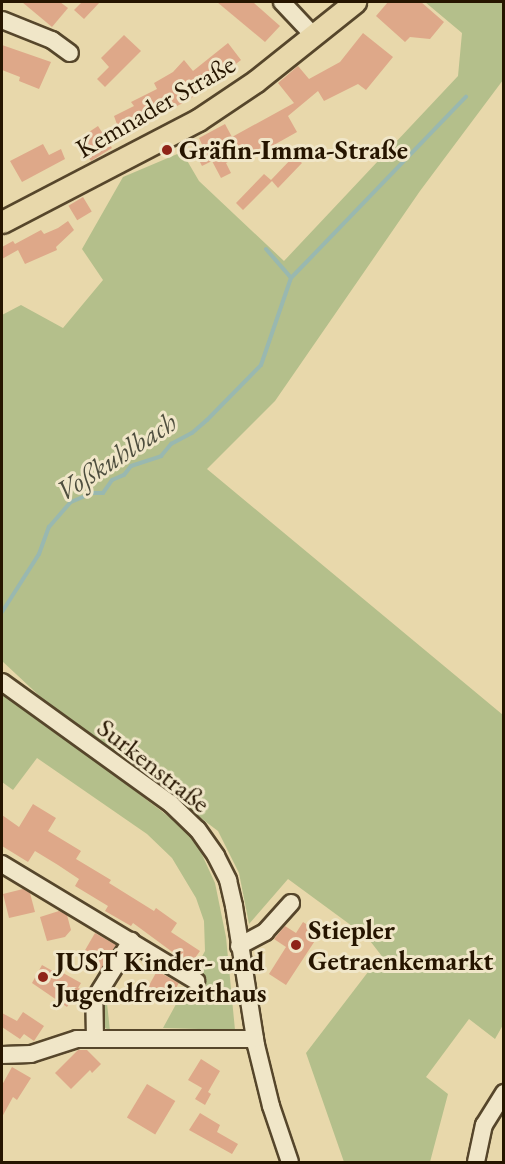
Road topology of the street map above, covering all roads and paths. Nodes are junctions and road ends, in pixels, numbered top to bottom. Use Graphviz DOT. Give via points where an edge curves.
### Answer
graph roads {
  1 [pos="282,2"];
  2 [pos="355,2"];
  3 [pos="2,20"];
  4 [pos="313,34"];
  5 [pos="70,53"];
  6 [pos="2,222"];
  7 [pos="2,682"];
  8 [pos="2,864"];
  9 [pos="291,903"];
  10 [pos="131,941"];
  11 [pos="239,946"];
  12 [pos="196,981"];
  13 [pos="96,1039"];
  14 [pos="255,1039"];
  15 [pos="2,1055"];
  16 [pos="504,1093"];
  17 [pos="290,1162"];
  18 [pos="476,1162"];
  1 -- 4 [label="street"];
  2 -- 4 [label="main road, Kemnader Straße"];
  3 -- 5 [label="street" via="52,40"];
  4 -- 6 [label="main road, Kemnader Straße" via="256,81 198,120"];
  7 -- 11 [label="street, Surkenstraße" via="171,804 198,830 228,880"];
  8 -- 10 [label="street"];
  9 -- 11 [label="street" via="265,933"];
  10 -- 12 [label="street"];
  10 -- 13 [label="street" via="94,1000"];
  11 -- 14 [label="street, Surkenstraße"];
  13 -- 14 [label="street"];
  13 -- 15 [label="street" via="77,1040 31,1054"];
  14 -- 17 [label="street, Surkenstraße" via="271,1107"];
  16 -- 18 [label="street" via="484,1125"];
}
